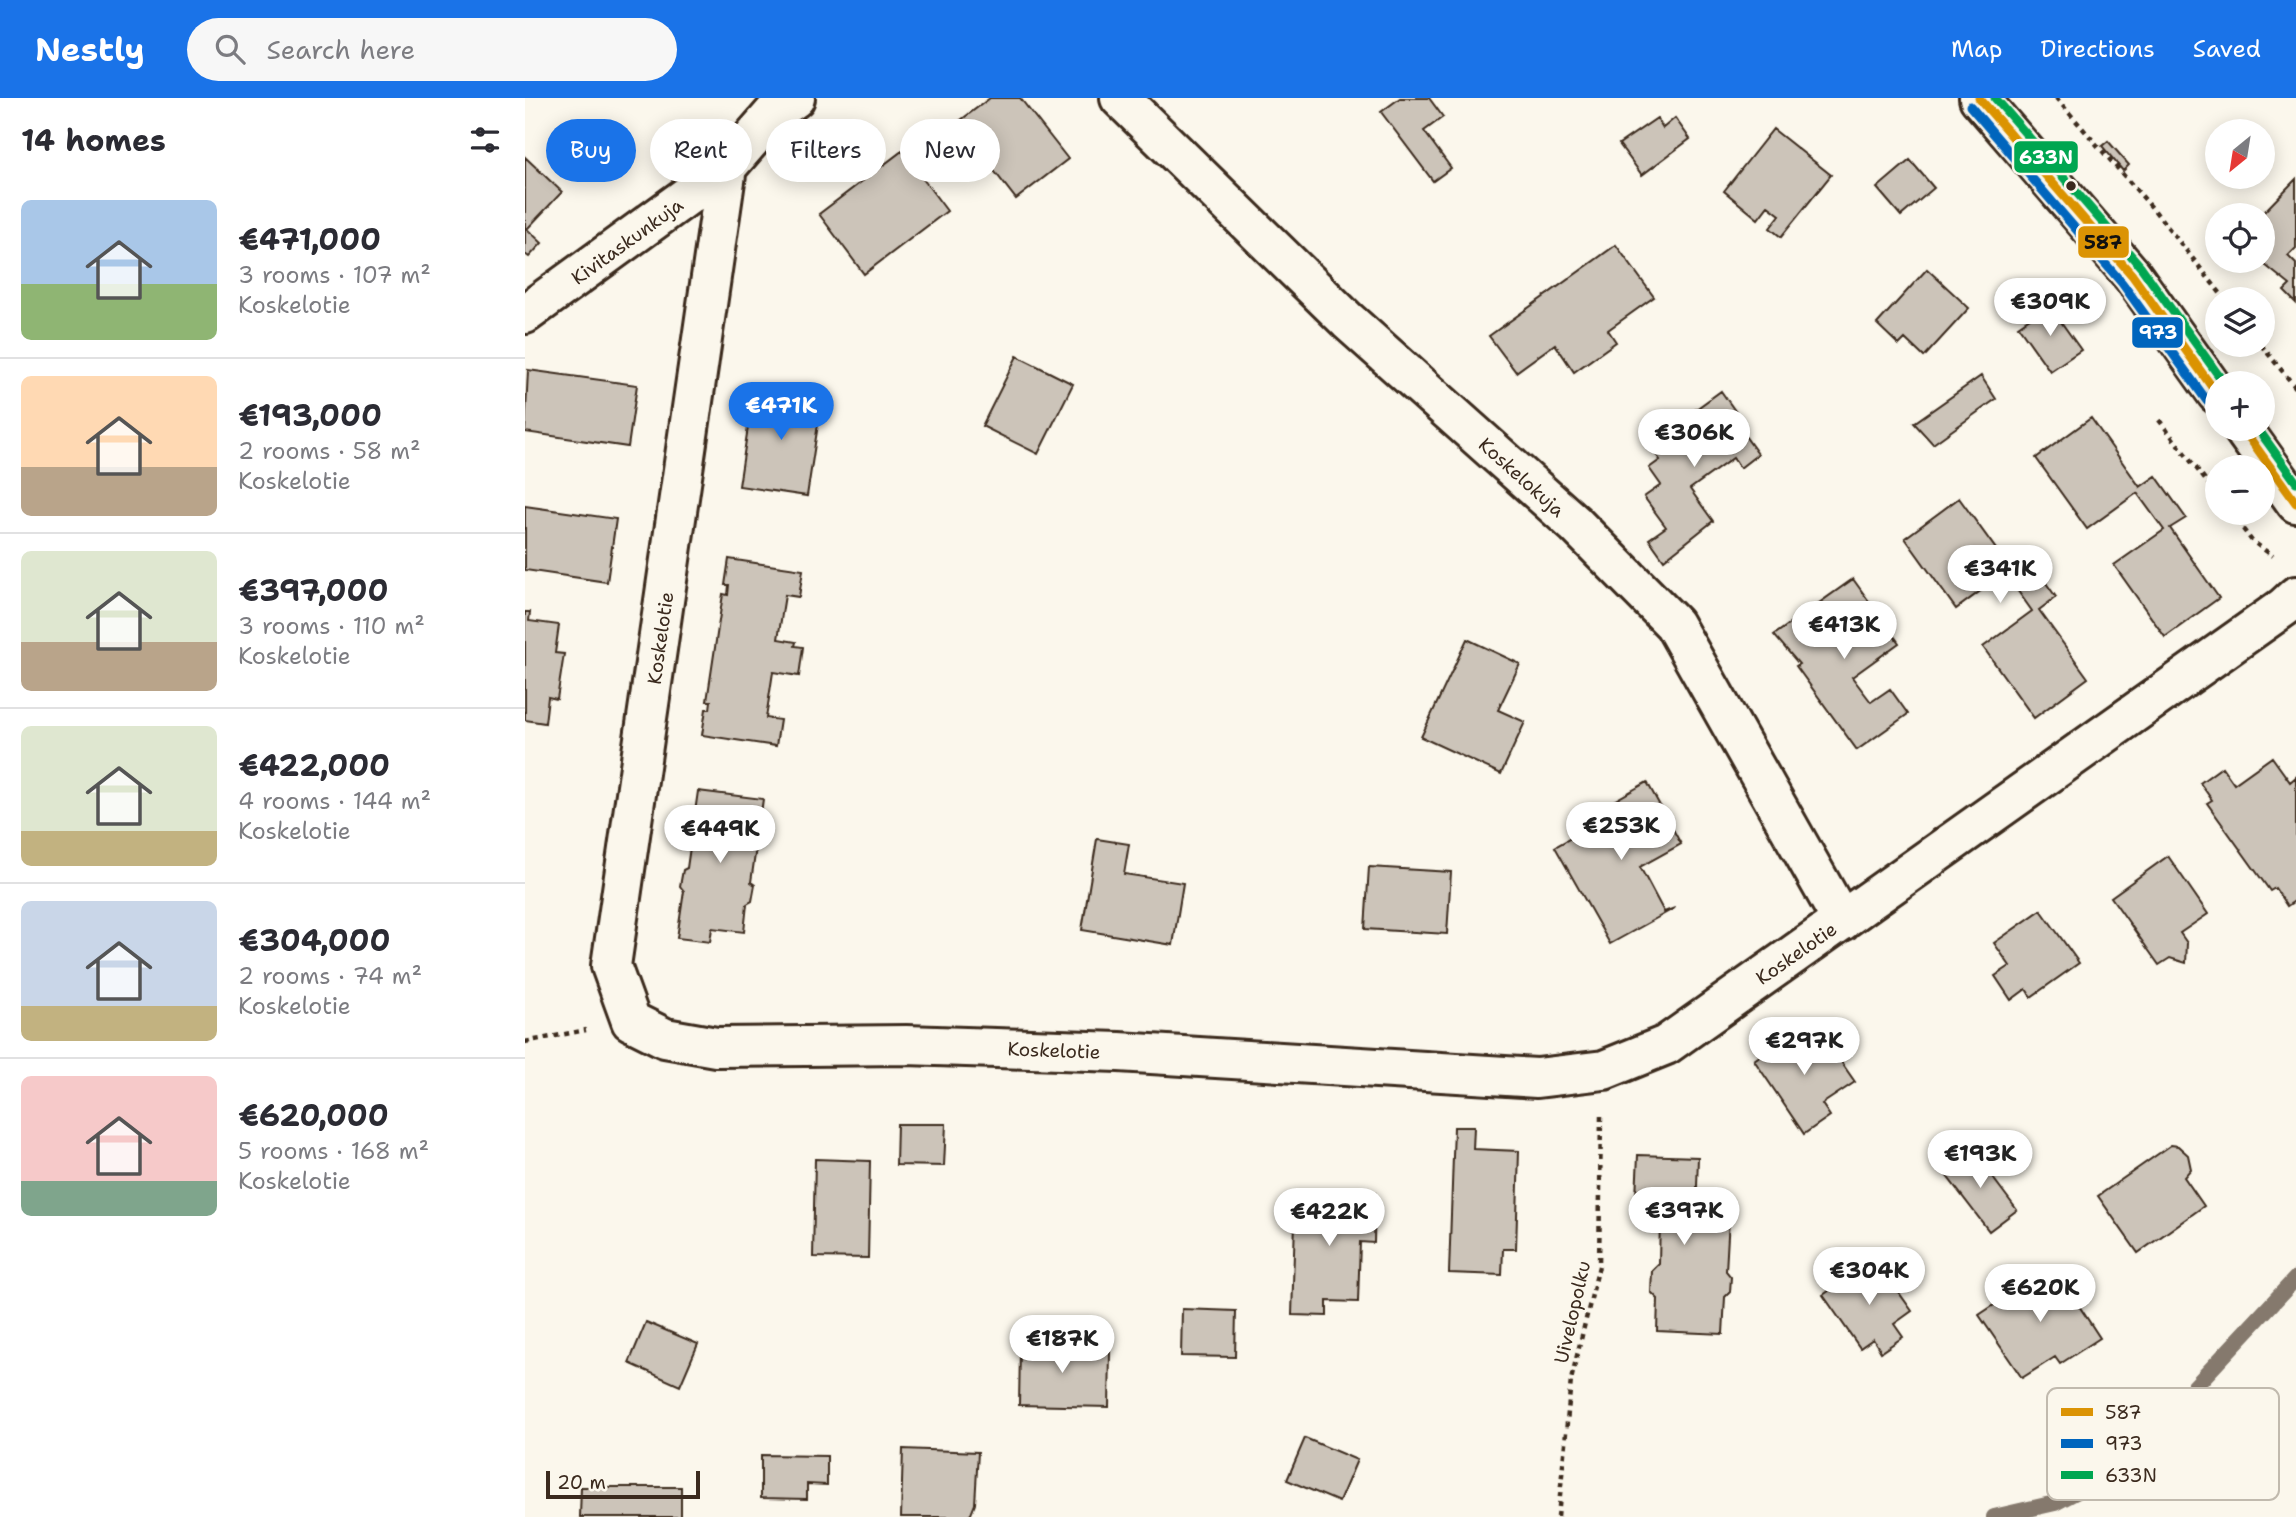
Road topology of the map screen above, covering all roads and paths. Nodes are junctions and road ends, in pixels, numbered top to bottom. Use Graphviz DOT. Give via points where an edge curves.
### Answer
graph roads {
  1 [pos="795,98"];
  2 [pos="1120,98"];
  3 [pos="1979,98"];
  4 [pos="2056,98"];
  5 [pos="752,138"];
  6 [pos="706,182"];
  7 [pos="725,182"];
  8 [pos="2215,287"];
  9 [pos="525,314"];
  10 [pos="2271,357"];
  11 [pos="2205,377"];
  12 [pos="2296,388"];
  13 [pos="2159,420"];
  14 [pos="2252,441"];
  15 [pos="2205,479"];
  16 [pos="2296,503"];
  17 [pos="2240,525"];
  18 [pos="2252,541"];
  19 [pos="2296,596"];
  20 [pos="1842,921"];
  21 [pos="631,1021"];
  22 [pos="525,1042"];
  23 [pos="1604,1070"];
  24 [pos="1558,1517"];
  1 -- 5 [label="street"];
  2 -- 20 [label="street, Koskelokuja" via="1348,321 1574,524 1674,624"];
  3 -- 11 [label="street" via="2132,275"];
  4 -- 8 [label="path"];
  6 -- 9 [label="street, Kivitaskunkuja"];
  7 -- 21 [label="street, Koskelotie" via="611,966"];
  10 -- 12 [label="path"];
  13 -- 15 [label="path"];
  14 -- 16 [label="street"];
  17 -- 18 [label="path"];
  19 -- 20 [label="street, Koskelotie"];
  20 -- 23 [label="street, Koskelotie" via="1666,1045"];
  21 -- 22 [label="path"];
  21 -- 23 [label="street, Koskelotie" via="665,1038 716,1048 906,1045 1106,1051 1537,1078"];
  23 -- 24 [label="path, Uivelopolku" via="1599,1266 1570,1380"];
}
